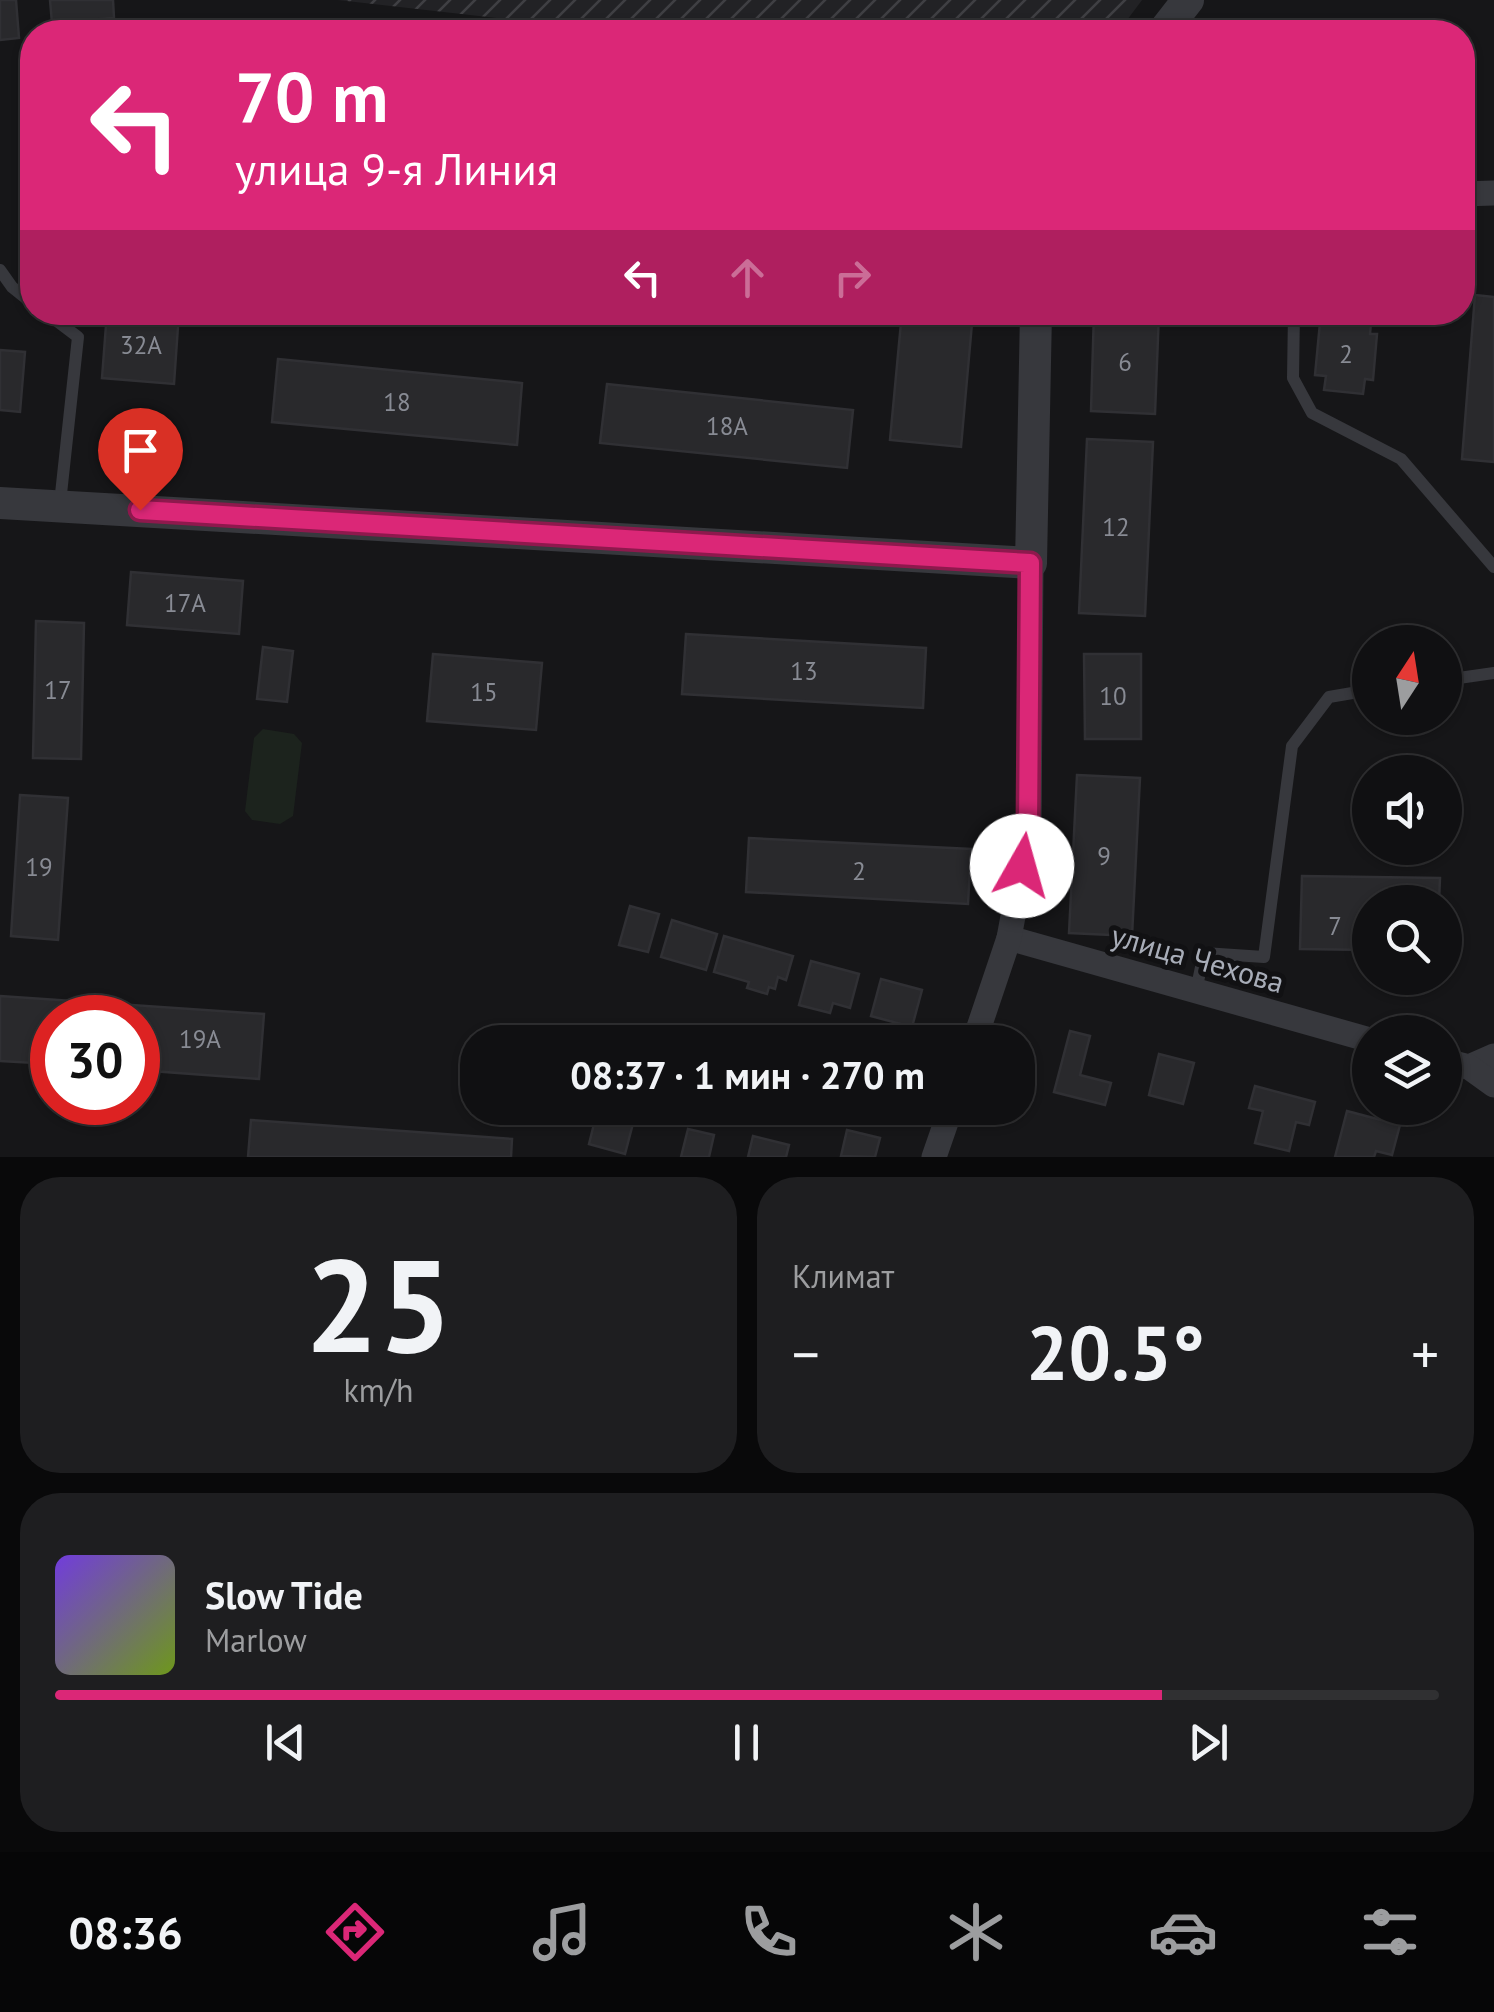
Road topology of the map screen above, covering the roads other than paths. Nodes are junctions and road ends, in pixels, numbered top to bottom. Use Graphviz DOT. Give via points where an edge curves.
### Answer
graph roads {
  1 [pos="1188,0"];
  2 [pos="1172,20"];
  3 [pos="0,270"];
  4 [pos="20,293"];
  5 [pos="62,325"];
  6 [pos="1036,325"];
  7 [pos="1294,325"];
  8 [pos="0,503"];
  9 [pos="60,506"];
  10 [pos="1030,563"];
  11 [pos="1494,568"];
  12 [pos="1494,672"];
  13 [pos="1462,677"];
  14 [pos="1352,693"];
  15 [pos="1009,938"];
  16 [pos="1196,991"];
  17 [pos="980,1025"];
  18 [pos="1352,1035"];
  19 [pos="1494,1056"];
  20 [pos="1462,1063"];
  21 [pos="1462,1067"];
  22 [pos="1494,1085"];
  23 [pos="945,1125"];
  24 [pos="934,1157"];
  1 -- 2 [label="street"];
  3 -- 4 [label="lane"];
  5 -- 9 [label="lane" via="78,337"];
  6 -- 10 [label="street"];
  7 -- 11 [label="lane" via="1294,378 1312,413 1401,459"];
  8 -- 9 [label="street"];
  9 -- 10 [label="street"];
  10 -- 15 [label="street" via="1028,830"];
  12 -- 13 [label="lane"];
  14 -- 16 [label="lane" via="1329,696 1292,746 1264,958 1204,952"];
  15 -- 16 [label="street, улица Чехова"];
  15 -- 17 [label="street"];
  16 -- 18 [label="street, улица Чехова"];
  19 -- 20 [label="street"];
  21 -- 22 [label="street"];
  23 -- 24 [label="street"];
}
